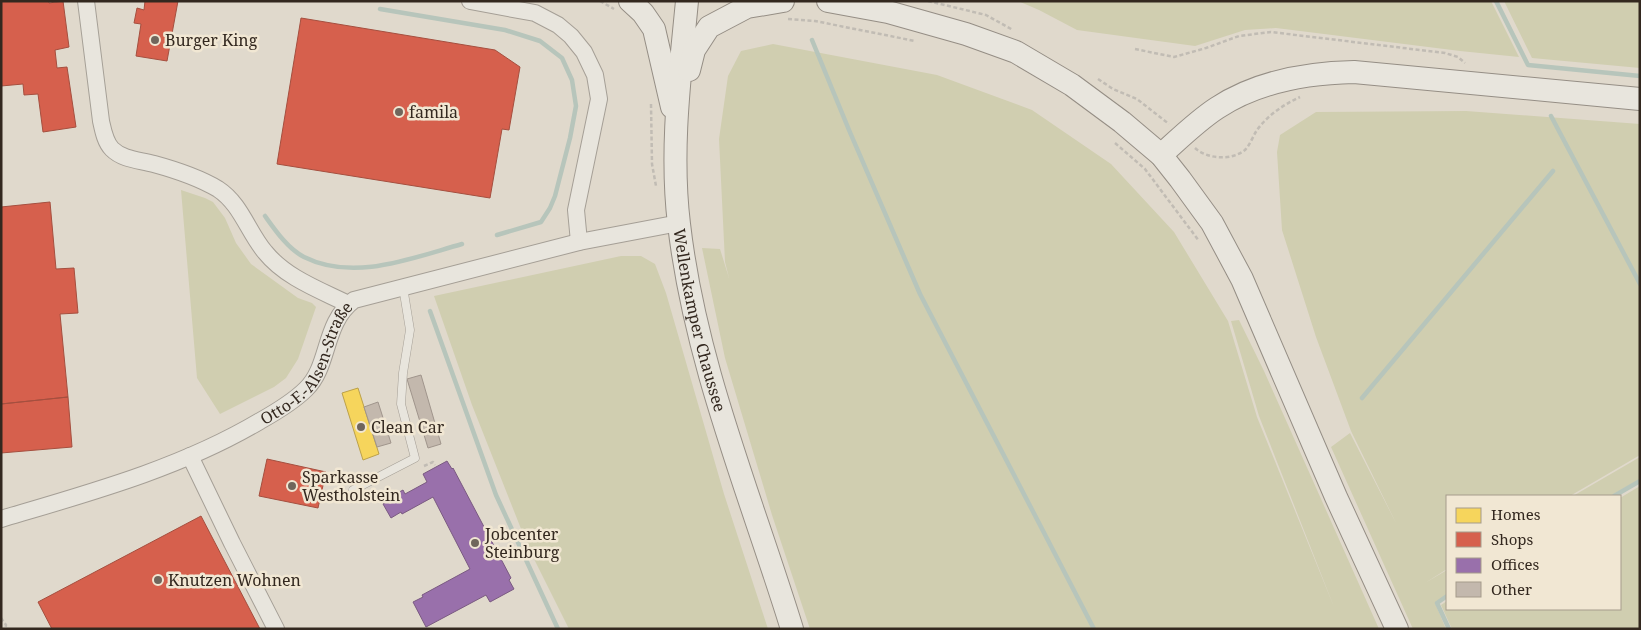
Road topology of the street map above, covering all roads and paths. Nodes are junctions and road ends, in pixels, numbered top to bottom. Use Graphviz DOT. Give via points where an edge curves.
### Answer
graph roads {
  1 [pos="86,1"];
  2 [pos="470,1"];
  3 [pos="630,1"];
  4 [pos="687,1"];
  5 [pos="828,1"];
  6 [pos="785,10"];
  7 [pos="918,41"];
  8 [pos="1135,49"];
  9 [pos="1476,84"];
  10 [pos="651,98"];
  11 [pos="1640,99"];
  12 [pos="676,127"];
  13 [pos="1111,139"];
  14 [pos="1153,162"];
  15 [pos="657,190"];
  16 [pos="678,223"];
  17 [pos="579,242"];
  18 [pos="403,287"];
  19 [pos="348,304"];
  20 [pos="190,456"];
  21 [pos="353,490"];
  22 [pos="1,519"];
  23 [pos="1,618"];
  24 [pos="5,629"];
  25 [pos="276,629"];
  26 [pos="792,629"];
  27 [pos="1397,629"];
  1 -- 19 [label="street" via="103,134 111,148 130,159 188,175 217,189 229,198 273,262 292,276"];
  2 -- 17 [label="street" via="535,13 558,25 584,52 595,75 599,98 576,210"];
  3 -- 12 [label="main road" via="654,29"];
  4 -- 12 [label="main road, Wellenkamper Chaussee"];
  5 -- 14 [label="main road" via="888,12 1016,52 1072,84 1122,122"];
  6 -- 7 [label="path" via="815,21"];
  6 -- 12 [label="main road" via="747,7 709,27 694,50"];
  8 -- 9 [label="path" via="1174,57 1239,36 1271,32 1446,53 1469,66"];
  9 -- 11 [label="main road"];
  9 -- 14 [label="main road" via="1354,72 1289,78 1252,90 1218,108"];
  10 -- 15 [label="path" via="652,164"];
  12 -- 16 [label="main road, Wellenkamper Chaussee"];
  13 -- 14 [label="path"];
  14 -- 27 [label="main road" via="1180,179 1212,223 1242,279"];
  16 -- 17 [label="street, Otto-F.-Alsen-Straße"];
  16 -- 26 [label="main road, Wellenkamper Chaussee" via="688,281 712,380"];
  17 -- 18 [label="street, Otto-F.-Alsen-Straße"];
  18 -- 19 [label="street, Otto-F.-Alsen-Straße"];
  18 -- 21 [label="lane" via="410,330 401,404 415,458"];
  19 -- 20 [label="street, Otto-F.-Alsen-Straße" via="336,321 308,387 247,429"];
  20 -- 22 [label="street, Otto-F.-Alsen-Straße" via="91,492"];
  20 -- 25 [label="street"];
  23 -- 24 [label="path"];
}
